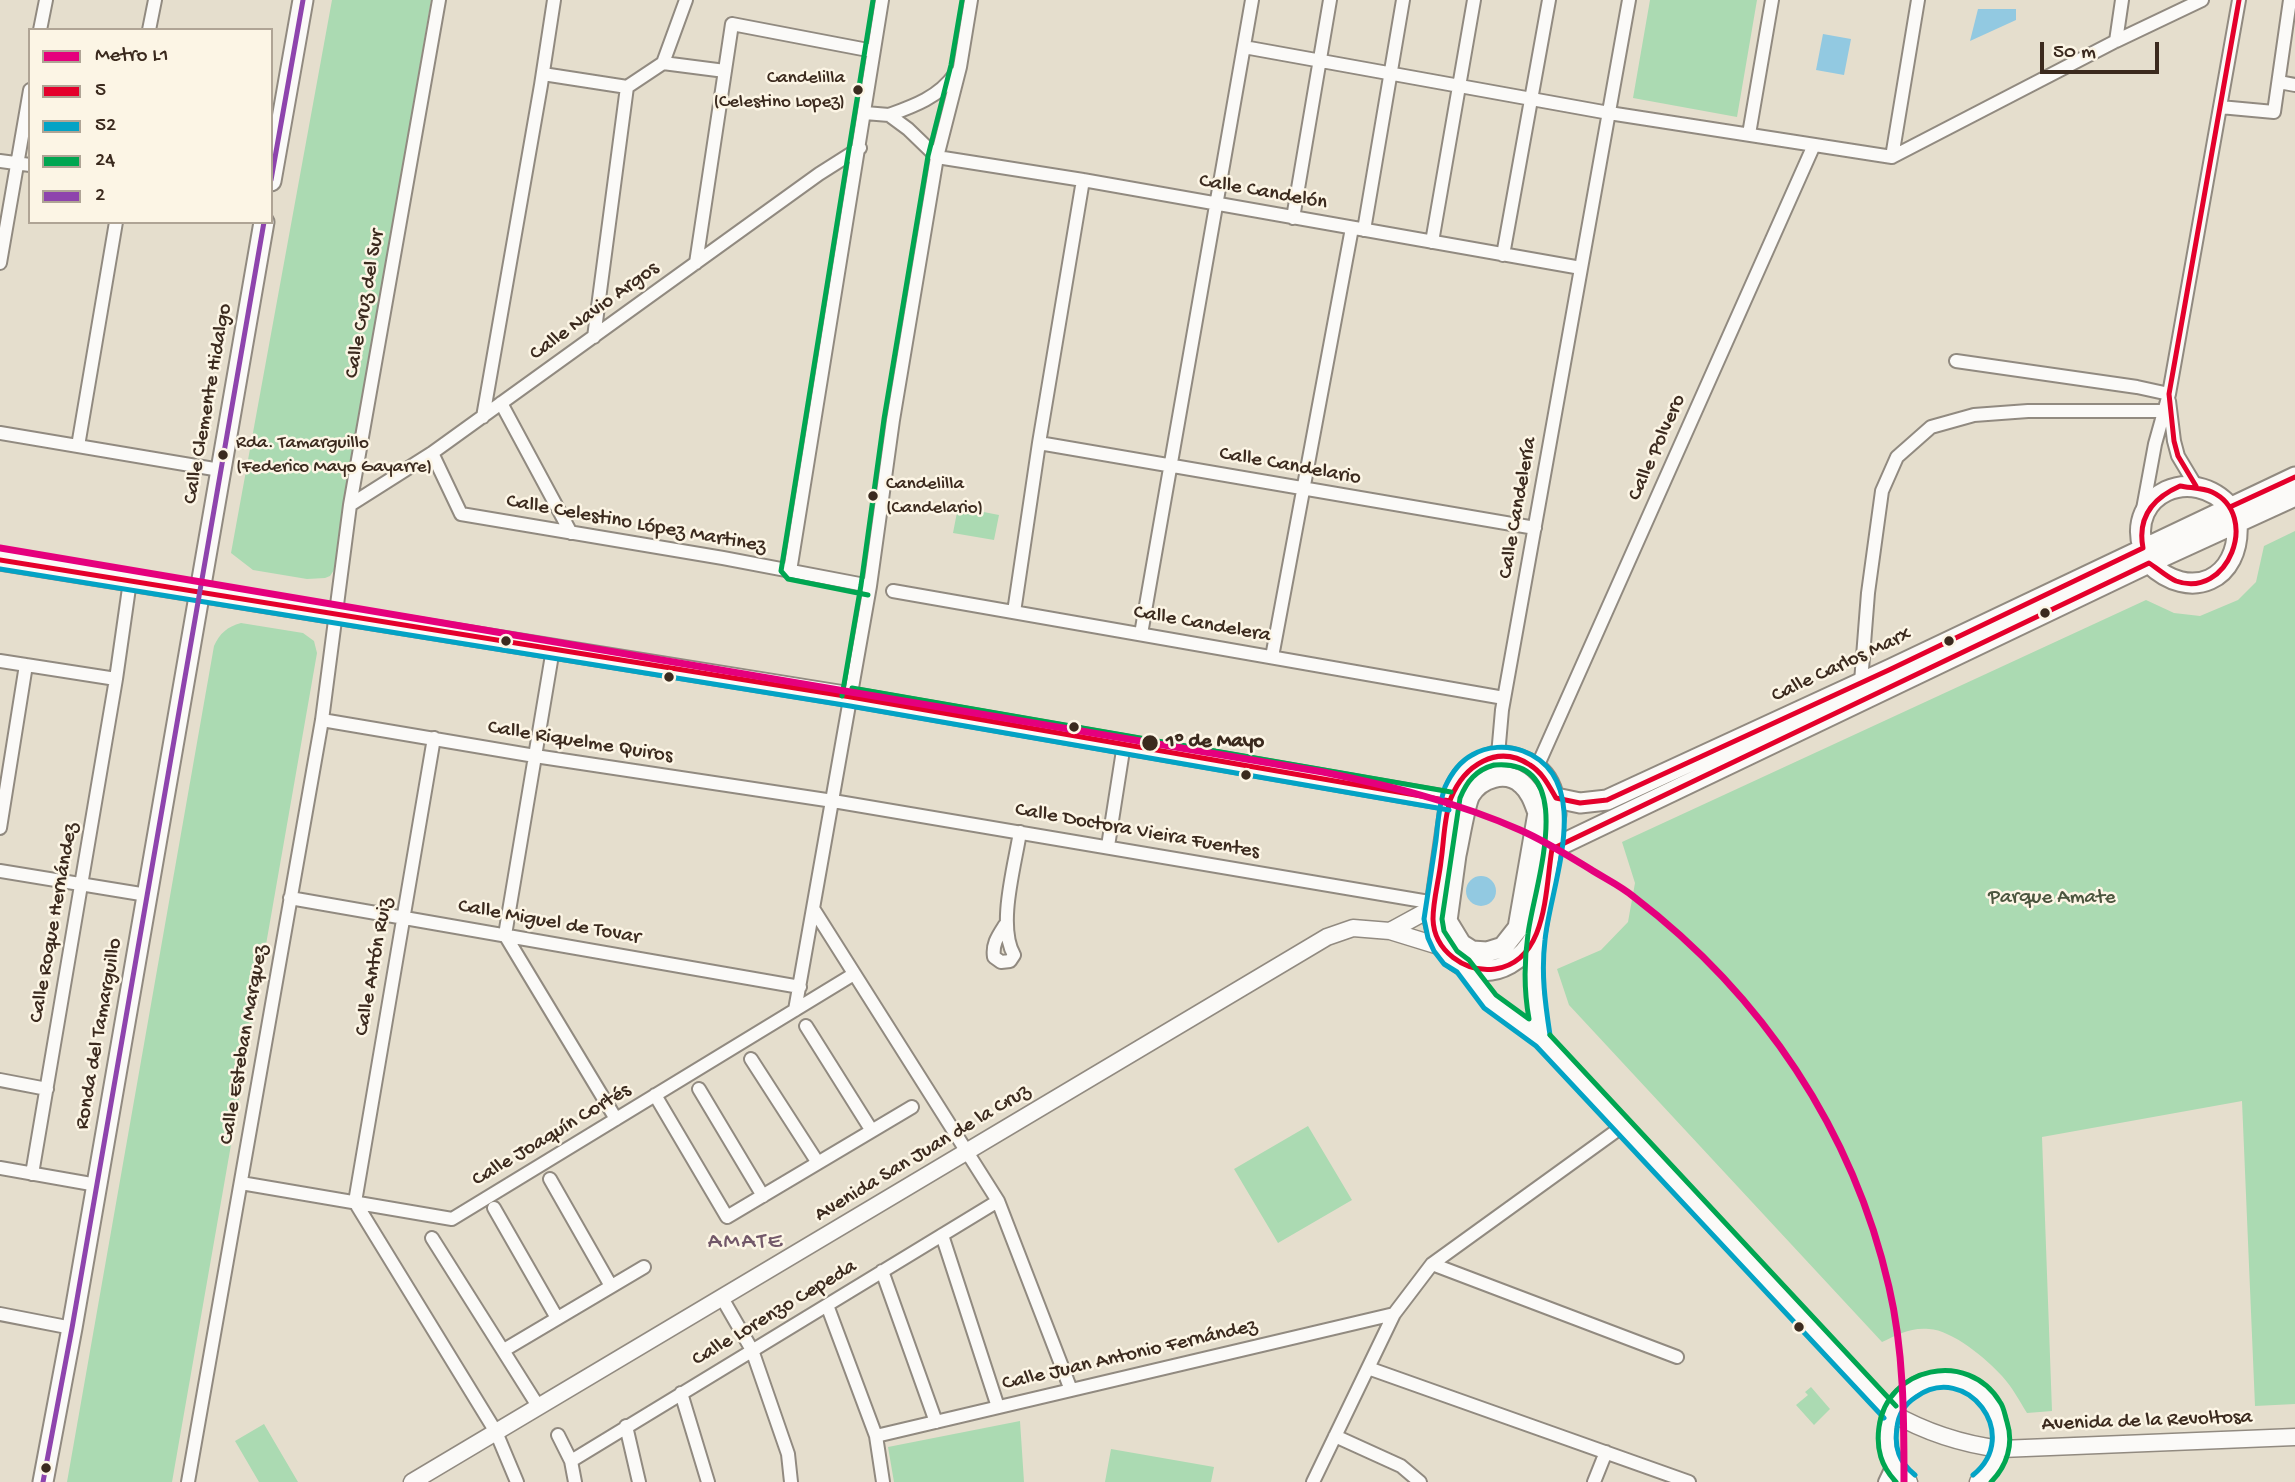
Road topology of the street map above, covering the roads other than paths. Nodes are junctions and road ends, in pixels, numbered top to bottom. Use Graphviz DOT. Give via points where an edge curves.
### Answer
graph roads {
  1 [pos="46,0"];
  2 [pos="155,0"];
  3 [pos="303,0"];
  4 [pos="439,0"];
  5 [pos="554,0"];
  6 [pos="686,0"];
  7 [pos="882,0"];
  8 [pos="971,0"];
  9 [pos="1252,0"];
  10 [pos="1330,0"];
  11 [pos="1403,0"];
  12 [pos="1474,0"];
  13 [pos="1549,0"];
  14 [pos="1629,0"];
  15 [pos="1772,0"];
  16 [pos="1918,0"];
  17 [pos="2122,0"];
  18 [pos="2202,0"];
  19 [pos="2239,0"];
  20 [pos="2290,0"];
  21 [pos="40,28"];
  22 [pos="149,28"];
  23 [pos="2291,32"];
  24 [pos="2116,41"];
  25 [pos="1244,47"];
  26 [pos="873,51"];
  27 [pos="1320,61"];
  28 [pos="663,63"];
  29 [pos="960,67"];
  30 [pos="725,71"];
  31 [pos="543,74"];
  32 [pos="1391,74"];
  33 [pos="2279,82"];
  34 [pos="2295,85"];
  35 [pos="1459,86"];
  36 [pos="627,87"];
  37 [pos="1531,99"];
  38 [pos="2220,107"];
  39 [pos="28,111"];
  40 [pos="865,113"];
  41 [pos="1609,113"];
  42 [pos="888,115"];
  43 [pos="1749,134"];
  44 [pos="1814,145"];
  45 [pos="860,148"];
  46 [pos="937,157"];
  47 [pos="1892,157"];
  48 [pos="0,161"];
  49 [pos="23,164"];
  50 [pos="273,170"];
  51 [pos="1083,180"];
  52 [pos="1217,204"];
  53 [pos="1293,218"];
  54 [pos="116,224"];
  55 [pos="264,224"];
  56 [pos="1358,229"];
  57 [pos="1432,242"];
  58 [pos="1503,255"];
  59 [pos="0,263"];
  60 [pos="696,263"];
  61 [pos="1581,268"];
  62 [pos="594,337"];
  63 [pos="1956,361"];
  64 [pos="2169,394"];
  65 [pos="501,403"];
  66 [pos="2164,411"];
  67 [pos="483,417"];
  68 [pos="0,433"];
  69 [pos="1039,443"];
  70 [pos="78,446"];
  71 [pos="432,453"];
  72 [pos="1171,466"];
  73 [pos="220,470"];
  74 [pos="2295,477"];
  75 [pos="2196,486"];
  76 [pos="1303,489"];
  77 [pos="2295,496"];
  78 [pos="350,505"];
  79 [pos="2233,515"];
  80 [pos="1535,528"];
  81 [pos="571,533"];
  82 [pos="2144,547"];
  83 [pos="0,560"];
  84 [pos="790,571"];
  85 [pos="130,581"];
  86 [pos="870,586"];
  87 [pos="893,591"];
  88 [pos="200,593"];
  89 [pos="1014,612"];
  90 [pos="335,614"];
  91 [pos="1141,634"];
  92 [pos="553,649"];
  93 [pos="1272,657"];
  94 [pos="0,661"];
  95 [pos="26,665"];
  96 [pos="116,680"];
  97 [pos="1861,682"];
  98 [pos="851,697"];
  99 [pos="1504,698"];
  100 [pos="322,720"];
  101 [pos="434,738"];
  102 [pos="1124,744"];
  103 [pos="1498,755"];
  104 [pos="535,756"];
  105 [pos="6,759"];
  106 [pos="1537,767"];
  107 [pos="1556,798"];
  108 [pos="833,801"];
  109 [pos="1449,806"];
  110 [pos="0,828"];
  111 [pos="1020,832"];
  112 [pos="1108,846"];
  113 [pos="1552,849"];
  114 [pos="1456,855"];
  115 [pos="0,872"];
  116 [pos="80,885"];
  117 [pos="147,895"];
  118 [pos="290,898"];
  119 [pos="1434,905"];
  120 [pos="814,910"];
  121 [pos="403,918"];
  122 [pos="1005,925"];
  123 [pos="1390,931"];
  124 [pos="505,935"];
  125 [pos="1536,935"];
  126 [pos="1442,947"];
  127 [pos="1463,966"];
  128 [pos="855,974"];
  129 [pos="800,987"];
  130 [pos="795,1010"];
  131 [pos="806,1026"];
  132 [pos="1542,1039"];
  133 [pos="751,1059"];
  134 [pos="0,1080"];
  135 [pos="47,1089"];
  136 [pos="699,1089"];
  137 [pos="655,1096"];
  138 [pos="912,1107"];
  139 [pos="616,1119"];
  140 [pos="1623,1126"];
  141 [pos="872,1131"];
  142 [pos="968,1152"];
  143 [pos="818,1163"];
  144 [pos="0,1168"];
  145 [pos="32,1174"];
  146 [pos="550,1179"];
  147 [pos="241,1182"];
  148 [pos="97,1185"];
  149 [pos="764,1195"];
  150 [pos="999,1201"];
  151 [pos="355,1202"];
  152 [pos="494,1209"];
  153 [pos="942,1235"];
  154 [pos="432,1238"];
  155 [pos="1432,1264"];
  156 [pos="644,1267"];
  157 [pos="882,1271"];
  158 [pos="611,1286"];
  159 [pos="722,1298"];
  160 [pos="827,1305"];
  161 [pos="0,1314"];
  162 [pos="1394,1314"];
  163 [pos="557,1318"];
  164 [pos="72,1328"];
  165 [pos="504,1350"];
  166 [pos="752,1350"];
  167 [pos="1677,1357"];
  168 [pos="1368,1368"];
  169 [pos="1071,1390"];
  170 [pos="681,1393"];
  171 [pos="538,1406"];
  172 [pos="998,1407"];
  173 [pos="1890,1412"];
  174 [pos="936,1422"];
  175 [pos="626,1426"];
  176 [pos="496,1432"];
  177 [pos="558,1434"];
  178 [pos="876,1436"];
  179 [pos="1335,1436"];
  180 [pos="2295,1437"];
  181 [pos="2001,1449"];
  182 [pos="1606,1452"];
  183 [pos="571,1461"];
  184 [pos="1893,1465"];
  185 [pos="43,1482"];
  186 [pos="188,1482"];
  187 [pos="412,1482"];
  188 [pos="517,1482"];
  189 [pos="575,1482"];
  190 [pos="639,1482"];
  191 [pos="708,1482"];
  192 [pos="791,1482"];
  193 [pos="883,1482"];
  194 [pos="1313,1482"];
  195 [pos="1420,1482"];
  196 [pos="1594,1482"];
  197 [pos="1689,1482"];
  198 [pos="1885,1482"];
  199 [pos="1909,1482"];
  200 [pos="1979,1482"];
  1 -- 21 [label="street"];
  2 -- 22 [label="street"];
  3 -- 50 [label="main road"];
  4 -- 78 [label="street, Calle Cruz del Sur"];
  5 -- 31 [label="street"];
  6 -- 28 [label="street"];
  7 -- 26 [label="street"];
  8 -- 29 [label="street"];
  9 -- 25 [label="street"];
  10 -- 27 [label="street"];
  11 -- 32 [label="street"];
  12 -- 35 [label="street"];
  13 -- 37 [label="street"];
  14 -- 41 [label="street, Calle Candelería"];
  15 -- 43 [label="street"];
  16 -- 47 [label="street"];
  17 -- 24 [label="street"];
  18 -- 24 [label="street"];
  19 -- 38 [label="street"];
  20 -- 23 [label="street"];
  23 -- 33 [label="street"];
  24 -- 47 [label="street"];
  25 -- 27 [label="street"];
  25 -- 52 [label="street"];
  26 -- 30 [label="street" via="732,24"];
  26 -- 40 [label="street"];
  27 -- 32 [label="street"];
  27 -- 53 [label="street"];
  28 -- 30 [label="street"];
  28 -- 36 [label="street"];
  29 -- 42 [label="street" via="948,83 921,103"];
  29 -- 46 [label="street"];
  30 -- 60 [label="street"];
  31 -- 36 [label="street"];
  31 -- 67 [label="street"];
  32 -- 35 [label="street"];
  32 -- 56 [label="street"];
  33 -- 34 [label="street"];
  33 -- 38 [label="street" via="2274,112"];
  35 -- 37 [label="street"];
  35 -- 57 [label="street"];
  36 -- 62 [label="street"];
  37 -- 41 [label="street"];
  37 -- 58 [label="street"];
  38 -- 64 [label="street"];
  39 -- 49 [label="street"];
  40 -- 42 [label="street"];
  40 -- 45 [label="street"];
  41 -- 43 [label="street"];
  41 -- 61 [label="street, Calle Candelería"];
  42 -- 46 [label="street"];
  43 -- 44 [label="street"];
  44 -- 47 [label="street"];
  44 -- 106 [label="street, Calle Polvero"];
  45 -- 60 [label="street, Calle Navio Argos"];
  45 -- 84 [label="street"];
  46 -- 51 [label="street, Calle Candelón"];
  46 -- 86 [label="street"];
  48 -- 49 [label="street"];
  49 -- 59 [label="street"];
  51 -- 52 [label="street, Calle Candelón"];
  51 -- 69 [label="street"];
  52 -- 53 [label="street, Calle Candelón"];
  52 -- 72 [label="street"];
  53 -- 56 [label="street, Calle Candelón"];
  54 -- 70 [label="street"];
  55 -- 73 [label="main road, Calle Clemente Hidalgo"];
  56 -- 57 [label="street, Calle Candelón"];
  56 -- 76 [label="street"];
  57 -- 58 [label="street, Calle Candelón"];
  58 -- 61 [label="street, Calle Candelón"];
  60 -- 62 [label="street, Calle Navio Argos"];
  61 -- 80 [label="street, Calle Candelería"];
  62 -- 65 [label="street, Calle Navio Argos"];
  63 -- 64 [label="street"];
  64 -- 66 [label="street"];
  64 -- 75 [label="street" via="2178,456"];
  65 -- 67 [label="street, Calle Navio Argos"];
  65 -- 81 [label="street"];
  66 -- 82 [label="street" via="2155,444"];
  66 -- 97 [label="street" via="1974,415 1922,434 1897,457 1882,491"];
  67 -- 71 [label="street, Calle Navio Argos"];
  68 -- 70 [label="street"];
  69 -- 72 [label="street, Calle Candelario"];
  69 -- 89 [label="street"];
  70 -- 73 [label="street"];
  71 -- 78 [label="street, Calle Navio Argos"];
  71 -- 81 [label="street, Calle Celestino López Martinez" via="461,514"];
  72 -- 76 [label="street, Calle Candelario"];
  72 -- 91 [label="street"];
  73 -- 88 [label="main road, Calle Clemente Hidalgo"];
  74 -- 79 [label="main road"];
  75 -- 79 [label="main road" via="2221,497"];
  75 -- 82 [label="main road" via="2173,489 2153,501 2144,514"];
  76 -- 80 [label="street, Calle Candelario"];
  76 -- 93 [label="street"];
  77 -- 79 [label="main road"];
  78 -- 90 [label="street, Calle Cruz del Sur"];
  79 -- 82 [label="main road"];
  79 -- 82 [label="main road" via="2238,540 2234,556 2210,579 2176,582 2161,575"];
  80 -- 99 [label="street, Calle Candelería"];
  81 -- 84 [label="street, Calle Celestino López Martinez"];
  82 -- 97 [label="main road, Calle Carlos Marx"];
  82 -- 113 [label="main road, Calle Carlos Marx"];
  83 -- 85 [label="main road"];
  84 -- 86 [label="street, Calle Celestino López Martinez"];
  85 -- 88 [label="main road"];
  85 -- 96 [label="street, Calle Roque Hernández"];
  86 -- 98 [label="street"];
  87 -- 89 [label="street, Calle Candelera"];
  88 -- 90 [label="main road"];
  88 -- 117 [label="main road, Ronda del Tamarguillo"];
  89 -- 91 [label="street, Calle Candelera"];
  90 -- 92 [label="main road"];
  90 -- 100 [label="street, Calle Esteban Marquez"];
  91 -- 93 [label="street, Calle Candelera"];
  92 -- 98 [label="main road"];
  92 -- 104 [label="street"];
  93 -- 99 [label="street, Calle Candelera"];
  94 -- 95 [label="street"];
  95 -- 96 [label="street"];
  95 -- 105 [label="street"];
  96 -- 116 [label="street, Calle Roque Hernández"];
  97 -- 107 [label="main road, Calle Carlos Marx" via="1607,800 1580,803"];
  98 -- 102 [label="main road"];
  98 -- 108 [label="street"];
  99 -- 103 [label="street, Calle Candelería"];
  100 -- 101 [label="street, Calle Riquelme Quiros"];
  100 -- 118 [label="street, Calle Esteban Marquez"];
  101 -- 104 [label="street, Calle Riquelme Quiros"];
  101 -- 121 [label="street, Calle Antón Ruiz"];
  102 -- 109 [label="main road"];
  102 -- 112 [label="street"];
  103 -- 106 [label="main road"];
  103 -- 109 [label="main road" via="1464,772"];
  104 -- 108 [label="street, Calle Riquelme Quiros"];
  104 -- 124 [label="street"];
  105 -- 110 [label="street"];
  106 -- 107 [label="main road"];
  107 -- 113 [label="main road"];
  108 -- 111 [label="street, Calle Doctora Vieira Fuentes"];
  108 -- 120 [label="street"];
  109 -- 114 [label="main road" via="1456,828"];
  109 -- 119 [label="main road"];
  111 -- 112 [label="street, Calle Doctora Vieira Fuentes"];
  111 -- 122 [label="street"];
  112 -- 119 [label="street, Calle Doctora Vieira Fuentes"];
  113 -- 125 [label="main road"];
  114 -- 114 [label="main road" via="1447,921 1461,944 1472,951 1503,947 1518,928 1538,813 1532,795 1519,781 1502,776 1479,784 1469,797"];
  115 -- 116 [label="street"];
  116 -- 117 [label="street"];
  116 -- 135 [label="street, Calle Roque Hernández"];
  117 -- 148 [label="main road, Ronda del Tamarguillo"];
  118 -- 121 [label="street, Calle Miguel de Tovar"];
  118 -- 147 [label="street, Calle Esteban Marquez"];
  119 -- 123 [label="street"];
  119 -- 126 [label="main road"];
  120 -- 128 [label="street"];
  120 -- 129 [label="street"];
  121 -- 124 [label="street, Calle Miguel de Tovar"];
  121 -- 151 [label="street, Calle Antón Ruiz"];
  123 -- 126 [label="street, Avenida San Juan de la Cruz"];
  123 -- 142 [label="street, Avenida San Juan de la Cruz" via="1353,929 1327,937"];
  124 -- 129 [label="street, Calle Miguel de Tovar"];
  124 -- 139 [label="street"];
  125 -- 127 [label="main road" via="1529,950 1502,968 1481,971"];
  125 -- 132 [label="street" via="1534,991"];
  126 -- 127 [label="main road"];
  127 -- 132 [label="street, Avenida de la Revoltosa" via="1490,1001"];
  128 -- 130 [label="street, Calle Joaquín Cortés"];
  128 -- 142 [label="street"];
  129 -- 130 [label="street"];
  130 -- 137 [label="street, Calle Joaquín Cortés"];
  131 -- 141 [label="street"];
  132 -- 140 [label="street, Avenida de la Revoltosa"];
  133 -- 143 [label="street"];
  134 -- 135 [label="street"];
  135 -- 145 [label="street, Calle Roque Hernández"];
  136 -- 149 [label="street"];
  137 -- 139 [label="street, Calle Joaquín Cortés"];
  137 -- 149 [label="street" via="727,1217"];
  138 -- 141 [label="street"];
  139 -- 151 [label="street, Calle Joaquín Cortés" via="452,1219"];
  140 -- 155 [label="street"];
  140 -- 173 [label="street, Avenida de la Revoltosa"];
  141 -- 143 [label="street"];
  142 -- 150 [label="street"];
  142 -- 159 [label="street, Avenida San Juan de la Cruz"];
  143 -- 149 [label="street"];
  144 -- 145 [label="street"];
  145 -- 148 [label="street"];
  146 -- 158 [label="street"];
  147 -- 151 [label="street, Calle Joaquín Cortés"];
  147 -- 186 [label="street, Calle Esteban Marquez"];
  148 -- 164 [label="main road, Ronda del Tamarguillo"];
  150 -- 153 [label="street, Calle Lorenzo Cepeda"];
  150 -- 169 [label="street"];
  151 -- 176 [label="street"];
  152 -- 163 [label="street"];
  153 -- 157 [label="street, Calle Lorenzo Cepeda"];
  153 -- 172 [label="street"];
  154 -- 165 [label="street"];
  155 -- 162 [label="street"];
  155 -- 167 [label="street"];
  156 -- 158 [label="street"];
  157 -- 160 [label="street, Calle Lorenzo Cepeda"];
  157 -- 174 [label="street"];
  158 -- 163 [label="street"];
  159 -- 166 [label="street"];
  159 -- 171 [label="street, Avenida San Juan de la Cruz"];
  160 -- 166 [label="street, Calle Lorenzo Cepeda"];
  160 -- 178 [label="street"];
  161 -- 164 [label="street"];
  162 -- 168 [label="street"];
  162 -- 169 [label="street, Calle Juan Antonio Fernández"];
  163 -- 165 [label="street"];
  164 -- 185 [label="main road, Ronda del Tamarguillo"];
  165 -- 171 [label="street"];
  166 -- 170 [label="street, Calle Lorenzo Cepeda"];
  166 -- 192 [label="street" via="788,1454"];
  168 -- 179 [label="street"];
  168 -- 182 [label="street"];
  169 -- 172 [label="street, Calle Juan Antonio Fernández"];
  170 -- 175 [label="street, Calle Lorenzo Cepeda"];
  170 -- 191 [label="street"];
  171 -- 176 [label="street, Avenida San Juan de la Cruz"];
  172 -- 174 [label="street, Calle Juan Antonio Fernández"];
  173 -- 181 [label="street, Avenida de la Revoltosa" via="1942,1436"];
  173 -- 181 [label="street" via="1920,1383 1962,1381 1975,1387 1994,1408 2002,1434"];
  173 -- 184 [label="street" via="1886,1448"];
  174 -- 178 [label="street, Calle Juan Antonio Fernández"];
  175 -- 183 [label="street, Calle Lorenzo Cepeda"];
  175 -- 190 [label="street"];
  176 -- 187 [label="street, Avenida San Juan de la Cruz"];
  176 -- 188 [label="street"];
  177 -- 183 [label="street"];
  178 -- 193 [label="street"];
  179 -- 194 [label="street"];
  179 -- 195 [label="street" via="1401,1466"];
  180 -- 181 [label="street, Avenida de la Revoltosa"];
  181 -- 200 [label="street"];
  182 -- 196 [label="street"];
  182 -- 197 [label="street"];
  183 -- 189 [label="street"];
  184 -- 198 [label="street"];
  184 -- 199 [label="street"];
}
